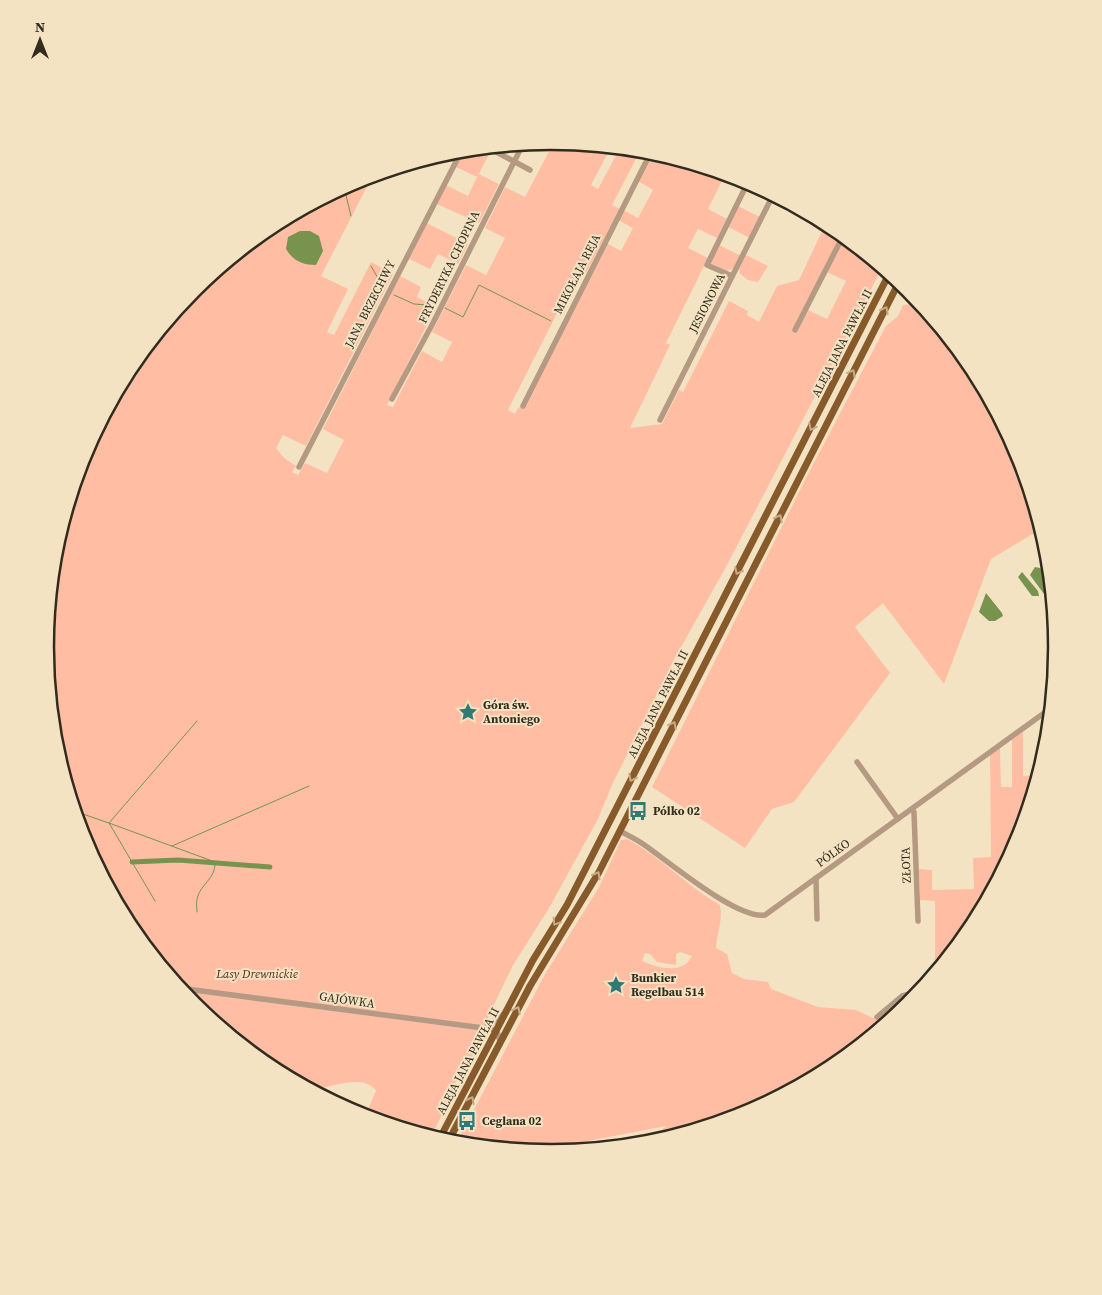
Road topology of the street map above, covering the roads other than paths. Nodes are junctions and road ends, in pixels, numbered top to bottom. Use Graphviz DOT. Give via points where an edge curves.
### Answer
graph roads {
  1 [pos="520,151"];
  2 [pos="499,153"];
  3 [pos="457,160"];
  4 [pos="647,160"];
  5 [pos="514,162"];
  6 [pos="530,170"];
  7 [pos="744,190"];
  8 [pos="770,201"];
  9 [pos="840,243"];
  10 [pos="732,276"];
  11 [pos="886,280"];
  12 [pos="895,289"];
  13 [pos="795,330"];
  14 [pos="392,398"];
  15 [pos="523,406"];
  16 [pos="660,420"];
  17 [pos="299,467"];
  18 [pos="1044,713"];
  19 [pos="857,762"];
  20 [pos="912,809"];
  21 [pos="898,819"];
  22 [pos="620,831"];
  23 [pos="816,878"];
  24 [pos="817,919"];
  25 [pos="918,921"];
  26 [pos="190,989"];
  27 [pos="907,995"];
  28 [pos="508,1010"];
  29 [pos="877,1017"];
  30 [pos="478,1027"];
  31 [pos="486,1028"];
  32 [pos="497,1031"];
  33 [pos="500,1044"];
  34 [pos="489,1046"];
  35 [pos="443,1133"];
  36 [pos="452,1135"];
  1 -- 5 [label="street, FRYDERYKA CHOPINA"];
  2 -- 5 [label="street"];
  3 -- 17 [label="street, JANA BRZECHWY"];
  4 -- 15 [label="street, MIKOŁAJA REJA"];
  5 -- 6 [label="street"];
  5 -- 14 [label="street, FRYDERYKA CHOPINA"];
  7 -- 10 [label="street" via="707,264"];
  8 -- 10 [label="street, JESIONOWA"];
  9 -- 13 [label="street"];
  10 -- 16 [label="street, JESIONOWA"];
  11 -- 28 [label="main road, ALEJA JANA PAWŁA II, one-way" via="567,905 533,960"];
  22 -- 12 [label="main road, ALEJA JANA PAWŁA II, one-way"];
  18 -- 20 [label="street, PÓLKO"];
  19 -- 21 [label="street"];
  20 -- 21 [label="street, PÓLKO"];
  20 -- 25 [label="street, ZŁOTA"];
  21 -- 23 [label="street, PÓLKO"];
  22 -- 23 [label="street, PÓLKO" via="705,890 752,914 765,915"];
  33 -- 22 [label="main road, ALEJA JANA PAWŁA II, one-way"];
  23 -- 24 [label="street"];
  26 -- 30 [label="street, GAJÓWKA"];
  27 -- 29 [label="street"];
  28 -- 31 [label="street"];
  28 -- 32 [label="main road, ALEJA JANA PAWŁA II"];
  30 -- 31 [label="street, GAJÓWKA"];
  30 -- 34 [label="street" via="488,1036"];
  31 -- 32 [label="street, GAJÓWKA"];
  32 -- 33 [label="street"];
  32 -- 34 [label="main road, ALEJA JANA PAWŁA II"];
  36 -- 33 [label="main road, ALEJA JANA PAWŁA II, one-way"];
  34 -- 35 [label="main road, ALEJA JANA PAWŁA II"];
}
